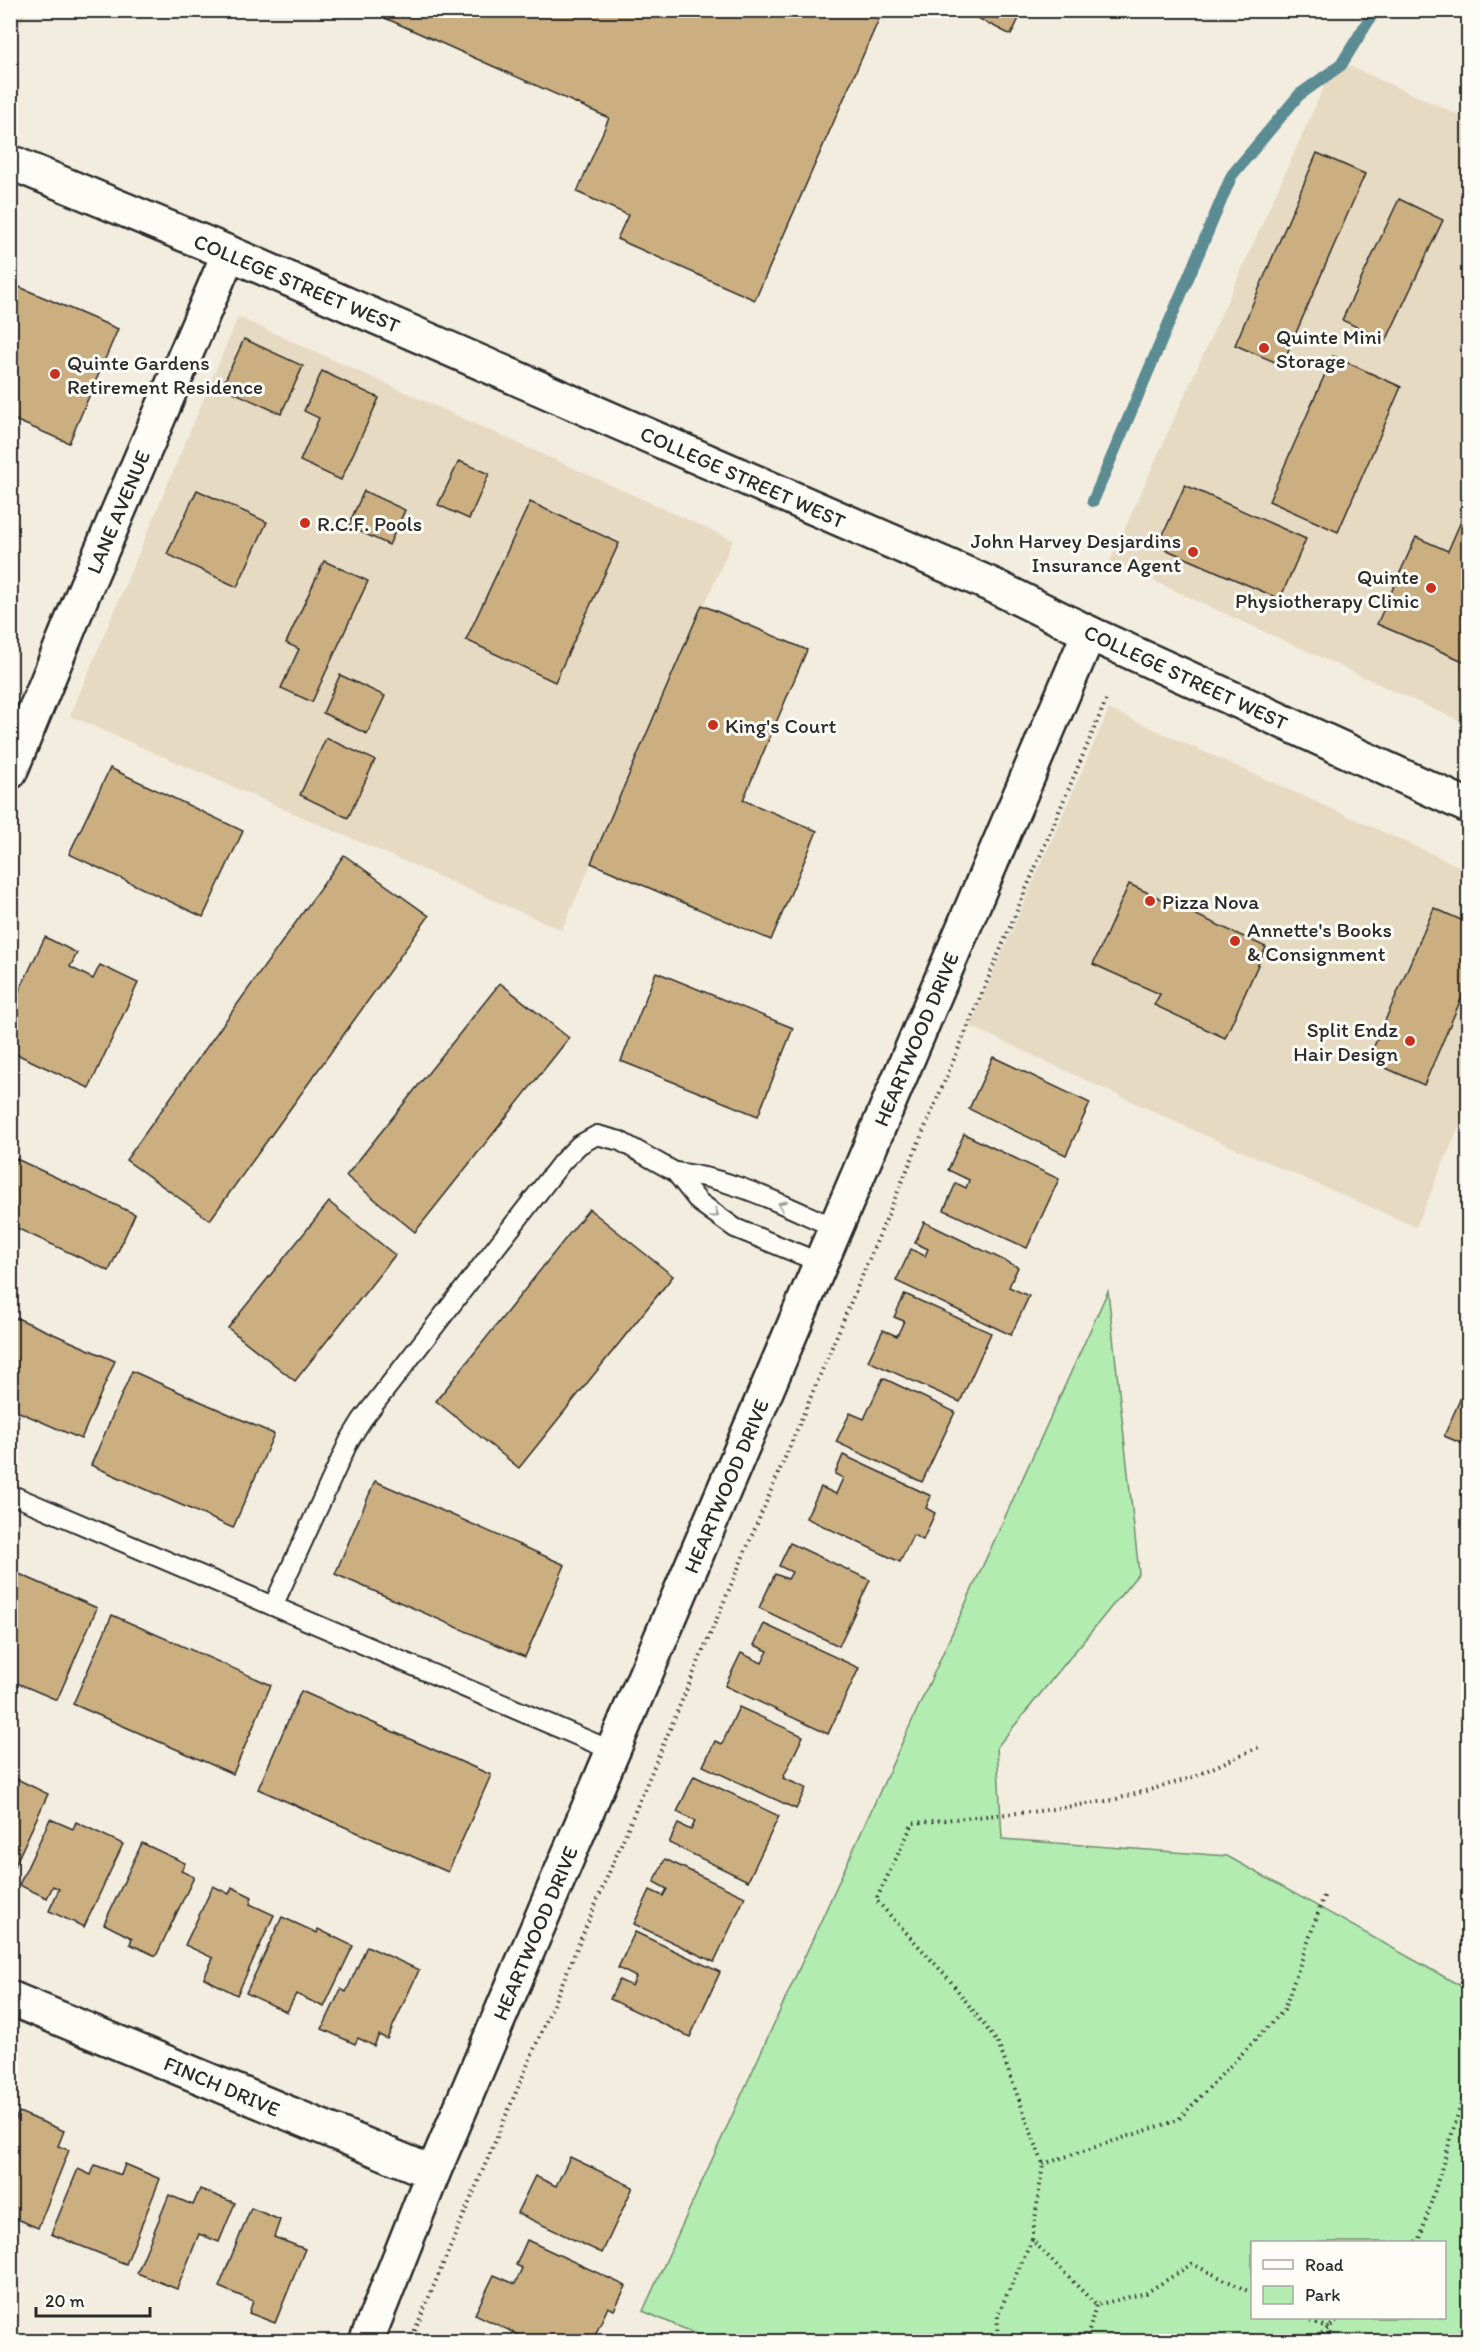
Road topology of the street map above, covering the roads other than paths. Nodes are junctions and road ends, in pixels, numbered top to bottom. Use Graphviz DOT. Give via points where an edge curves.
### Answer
graph roads {
  1 [pos="10,162"];
  2 [pos="230,253"];
  3 [pos="1089,633"];
  4 [pos="10,772"];
  5 [pos="1468,806"];
  6 [pos="675,1172"];
  7 [pos="836,1228"];
  8 [pos="821,1263"];
  9 [pos="10,1494"];
  10 [pos="273,1606"];
  11 [pos="613,1750"];
  12 [pos="10,1998"];
  13 [pos="433,2173"];
  14 [pos="366,2342"];
  1 -- 2 [label="street, COLLEGE STREET WEST"];
  2 -- 3 [label="street, COLLEGE STREET WEST" via="994,586"];
  2 -- 4 [label="street, LANE AVENUE"];
  3 -- 5 [label="street, COLLEGE STREET WEST"];
  3 -- 7 [label="street, HEARTWOOD DRIVE"];
  7 -- 6 [label="lane, one-way" via="739,1186 705,1175"];
  6 -- 8 [label="lane, one-way" via="699,1202 735,1227"];
  6 -- 10 [label="lane" via="620,1141 597,1135 561,1162 362,1420"];
  7 -- 8 [label="street, HEARTWOOD DRIVE"];
  8 -- 11 [label="street, HEARTWOOD DRIVE"];
  9 -- 10 [label="lane"];
  10 -- 11 [label="lane"];
  11 -- 13 [label="street, HEARTWOOD DRIVE"];
  12 -- 13 [label="street, FINCH DRIVE"];
  13 -- 14 [label="street, HEARTWOOD DRIVE"];
}
